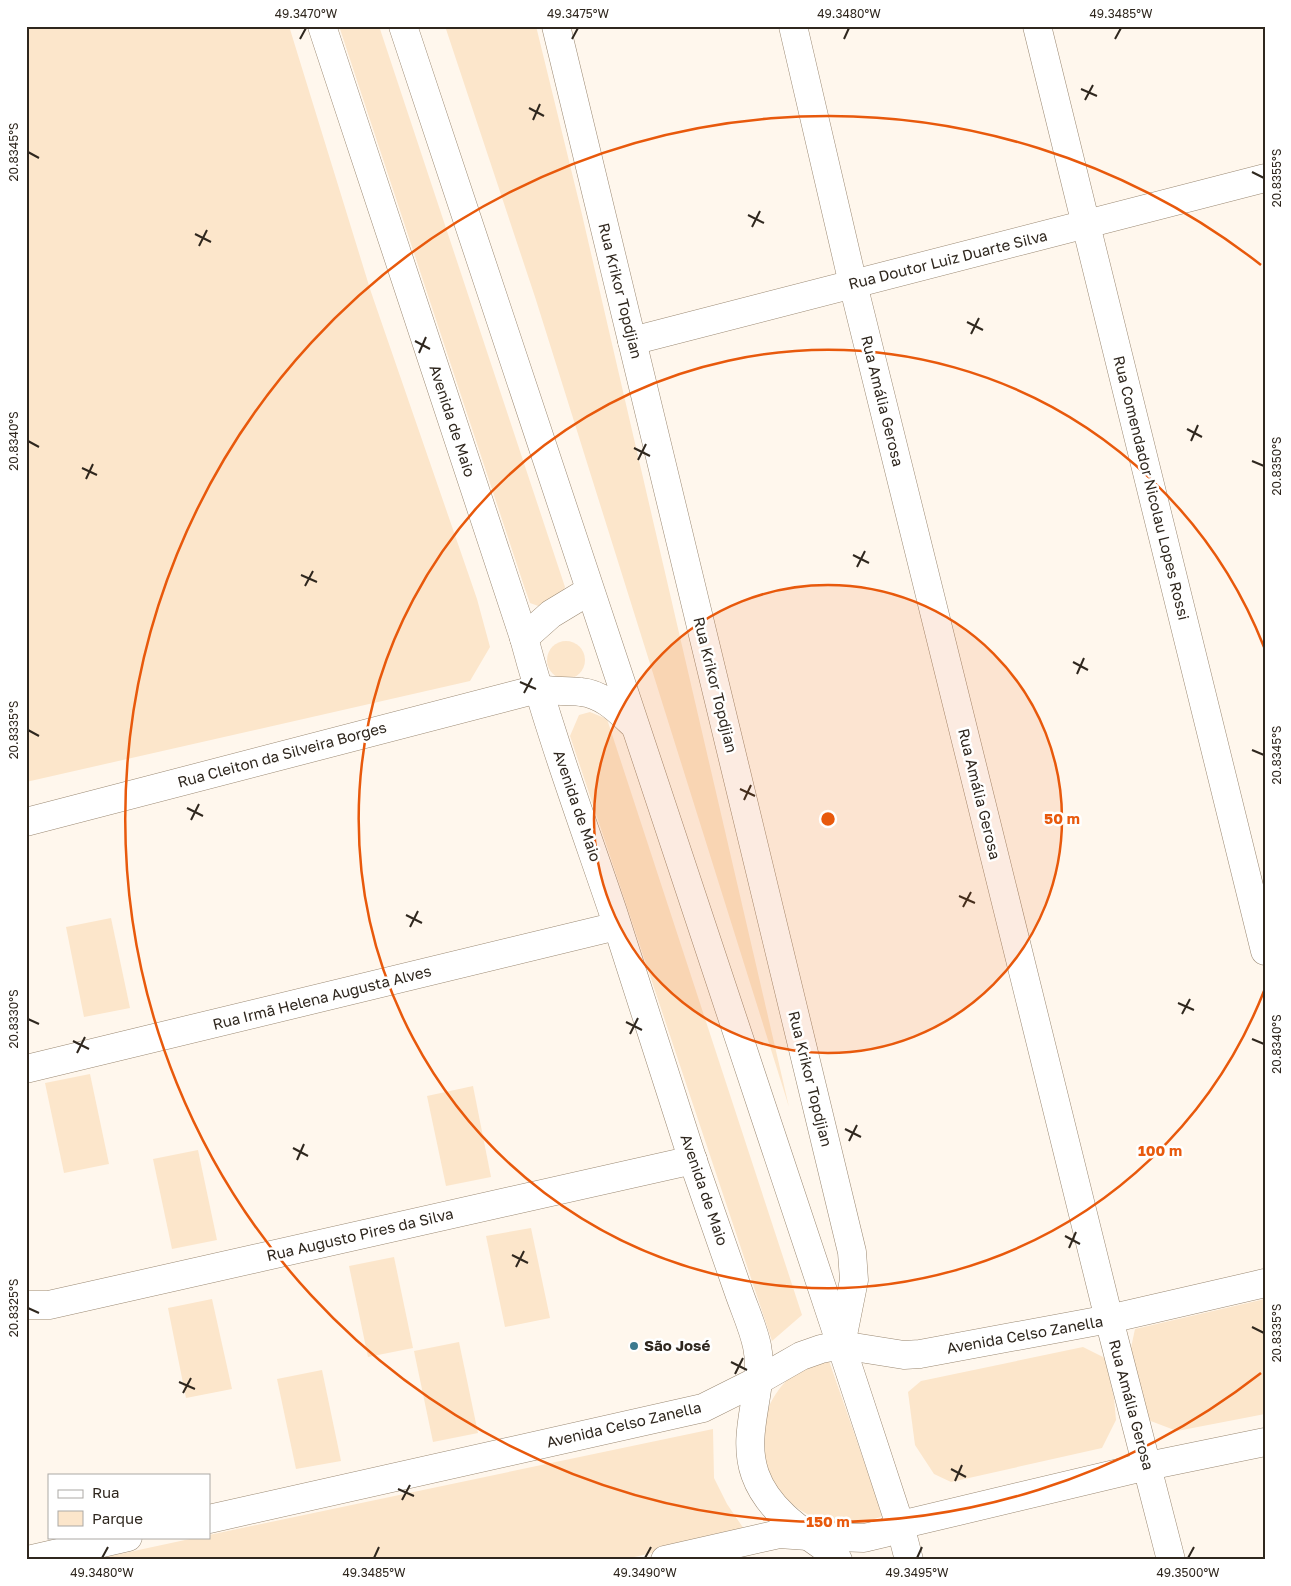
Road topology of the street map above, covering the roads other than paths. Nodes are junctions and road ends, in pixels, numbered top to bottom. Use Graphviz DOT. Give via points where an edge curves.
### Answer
graph roads {
  1 [pos="322,26"];
  2 [pos="403,26"];
  3 [pos="556,26"];
  4 [pos="793,26"];
  5 [pos="1038,26"];
  6 [pos="1265,178"];
  7 [pos="1086,224"];
  8 [pos="853,284"];
  9 [pos="632,342"];
  10 [pos="589,591"];
  11 [pos="524,638"];
  12 [pos="538,689"];
  13 [pos="634,725"];
  14 [pos="26,822"];
  15 [pos="617,926"];
  16 [pos="1265,951"];
  17 [pos="26,1069"];
  18 [pos="693,1160"];
  19 [pos="1265,1284"];
  20 [pos="26,1305"];
  21 [pos="1109,1319"];
  22 [pos="841,1345"];
  23 [pos="759,1380"];
  24 [pos="1265,1442"];
  25 [pos="1148,1466"];
  26 [pos="210,1519"];
  27 [pos="900,1525"];
  28 [pos="808,1536"];
  29 [pos="124,1538"];
  30 [pos="28,1560"];
  31 [pos="665,1560"];
  32 [pos="838,1560"];
  33 [pos="909,1560"];
  34 [pos="1171,1560"];
  1 -- 11 [label="street, Avenida de Maio"];
  2 -- 10 [label="street"];
  3 -- 9 [label="street, Rua Krikor Topdjian"];
  4 -- 8 [label="street, Rua Amália Gerosa"];
  5 -- 7 [label="street, Rua Comendador Nicolau Lopes Rossi"];
  6 -- 7 [label="street, Rua Doutor Luiz Duarte Silva"];
  7 -- 8 [label="street, Rua Doutor Luiz Duarte Silva"];
  7 -- 16 [label="street, Rua Comendador Nicolau Lopes Rossi"];
  8 -- 9 [label="street, Rua Doutor Luiz Duarte Silva"];
  8 -- 21 [label="street, Rua Amália Gerosa"];
  9 -- 22 [label="street, Rua Krikor Topdjian" via="852,1252 854,1280"];
  10 -- 11 [label="street" via="552,614"];
  10 -- 13 [label="street"];
  11 -- 12 [label="street, Avenida de Maio"];
  12 -- 13 [label="street" via="590,693 609,703"];
  12 -- 14 [label="street, Rua Cleiton da Silveira Borges"];
  12 -- 15 [label="street, Avenida de Maio"];
  13 -- 22 [label="street"];
  15 -- 17 [label="street, Rua Irmã Helena Augusta Alves"];
  15 -- 18 [label="street, Avenida de Maio"];
  18 -- 20 [label="street, Rua Augusto Pires da Silva" via="49,1305"];
  18 -- 23 [label="street, Avenida de Maio" via="757,1347"];
  19 -- 21 [label="street, Avenida Celso Zanella"];
  21 -- 22 [label="street, Avenida Celso Zanella" via="920,1354 904,1355"];
  21 -- 25 [label="street, Rua Amália Gerosa"];
  22 -- 23 [label="street, Avenida Celso Zanella" via="820,1348 801,1356"];
  22 -- 27 [label="street"];
  23 -- 26 [label="street, Avenida Celso Zanella" via="703,1408"];
  23 -- 28 [label="street, Avenida de Maio" via="750,1438 755,1474 774,1506"];
  24 -- 25 [label="street"];
  25 -- 27 [label="street"];
  25 -- 34 [label="street, Rua Amália Gerosa"];
  27 -- 28 [label="street" via="864,1538"];
  27 -- 33 [label="street"];
  28 -- 31 [label="street" via="779,1534"];
  28 -- 32 [label="street, Avenida de Maio"];
  29 -- 30 [label="street"];
}
